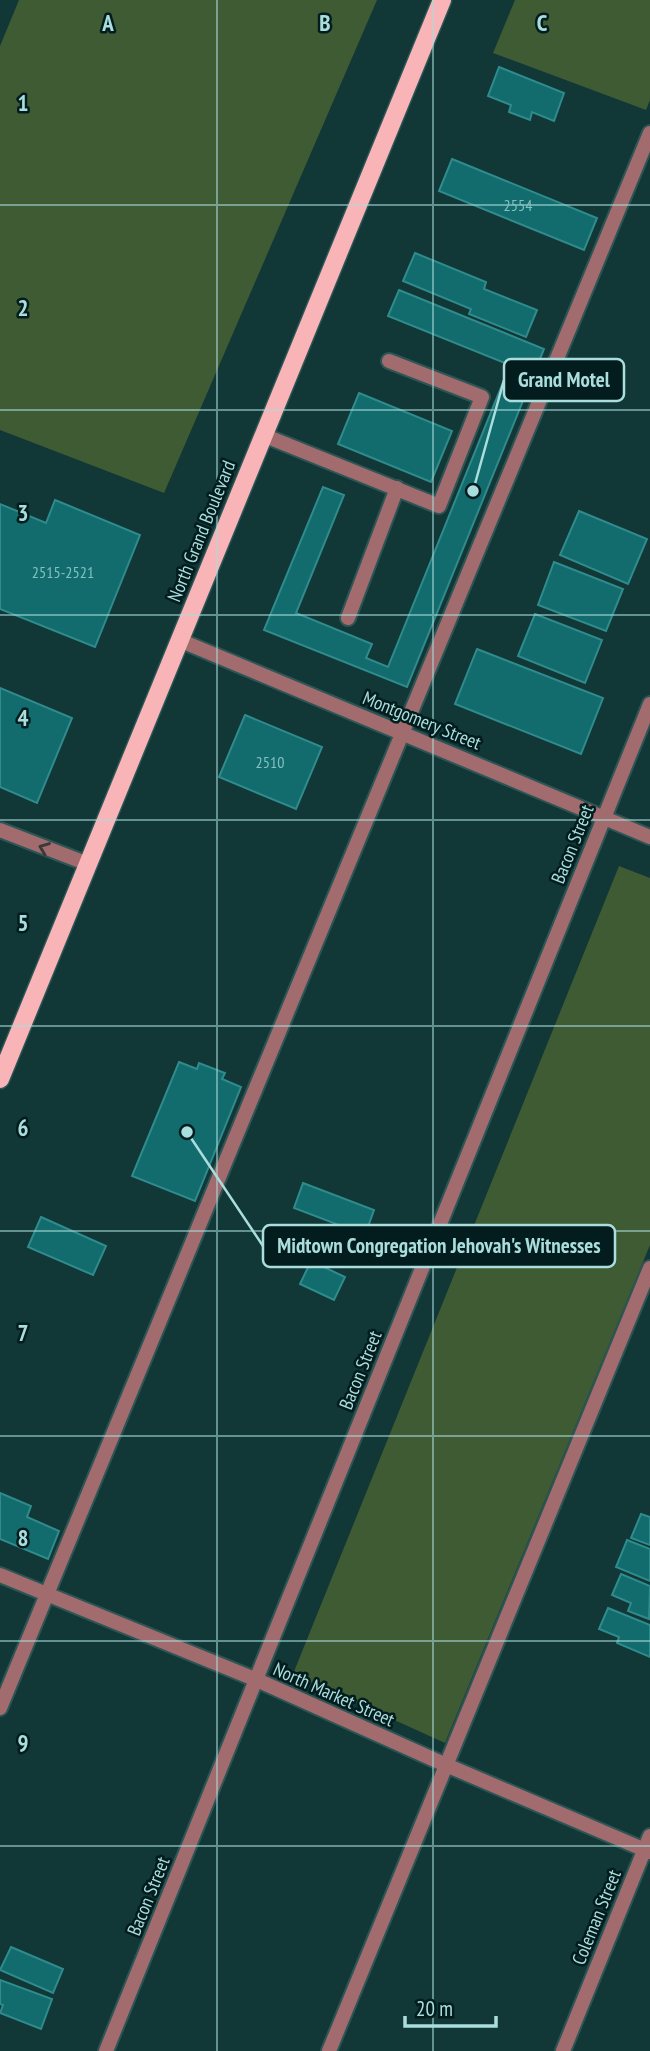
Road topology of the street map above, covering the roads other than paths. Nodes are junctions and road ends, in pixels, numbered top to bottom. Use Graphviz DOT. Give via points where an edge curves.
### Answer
graph roads {
  1 [pos="442,0"];
  2 [pos="650,133"];
  3 [pos="388,361"];
  4 [pos="263,435"];
  5 [pos="397,488"];
  6 [pos="348,618"];
  7 [pos="179,640"];
  8 [pos="650,704"];
  9 [pos="403,733"];
  10 [pos="604,816"];
  11 [pos="0,830"];
  12 [pos="650,836"];
  13 [pos="88,864"];
  14 [pos="0,1079"];
  15 [pos="650,1268"];
  16 [pos="0,1575"];
  17 [pos="47,1594"];
  18 [pos="257,1681"];
  19 [pos="0,1709"];
  20 [pos="446,1765"];
  21 [pos="648,1845"];
  22 [pos="106,2051"];
  23 [pos="329,2051"];
  24 [pos="563,2051"];
  1 -- 4 [label="main road, North Grand Boulevard"];
  2 -- 9 [label="street"];
  3 -- 5 [label="street" via="482,397 439,506"];
  4 -- 5 [label="street"];
  4 -- 7 [label="main road, North Grand Boulevard"];
  5 -- 6 [label="street"];
  7 -- 9 [label="street, Montgomery Street"];
  7 -- 13 [label="main road, North Grand Boulevard"];
  8 -- 10 [label="street, Bacon Street"];
  9 -- 10 [label="street, Montgomery Street"];
  9 -- 17 [label="street"];
  10 -- 12 [label="street, Montgomery Street"];
  10 -- 18 [label="street, Bacon Street"];
  13 -- 11 [label="street, one-way"];
  13 -- 14 [label="main road, North Grand Boulevard"];
  15 -- 20 [label="street"];
  16 -- 17 [label="street, North Market Street"];
  17 -- 18 [label="street, North Market Street"];
  17 -- 19 [label="street"];
  18 -- 20 [label="street, North Market Street"];
  18 -- 22 [label="street, Bacon Street"];
  20 -- 21 [label="street, North Market Street"];
  20 -- 23 [label="street"];
  21 -- 24 [label="street, Coleman Street"];
}
